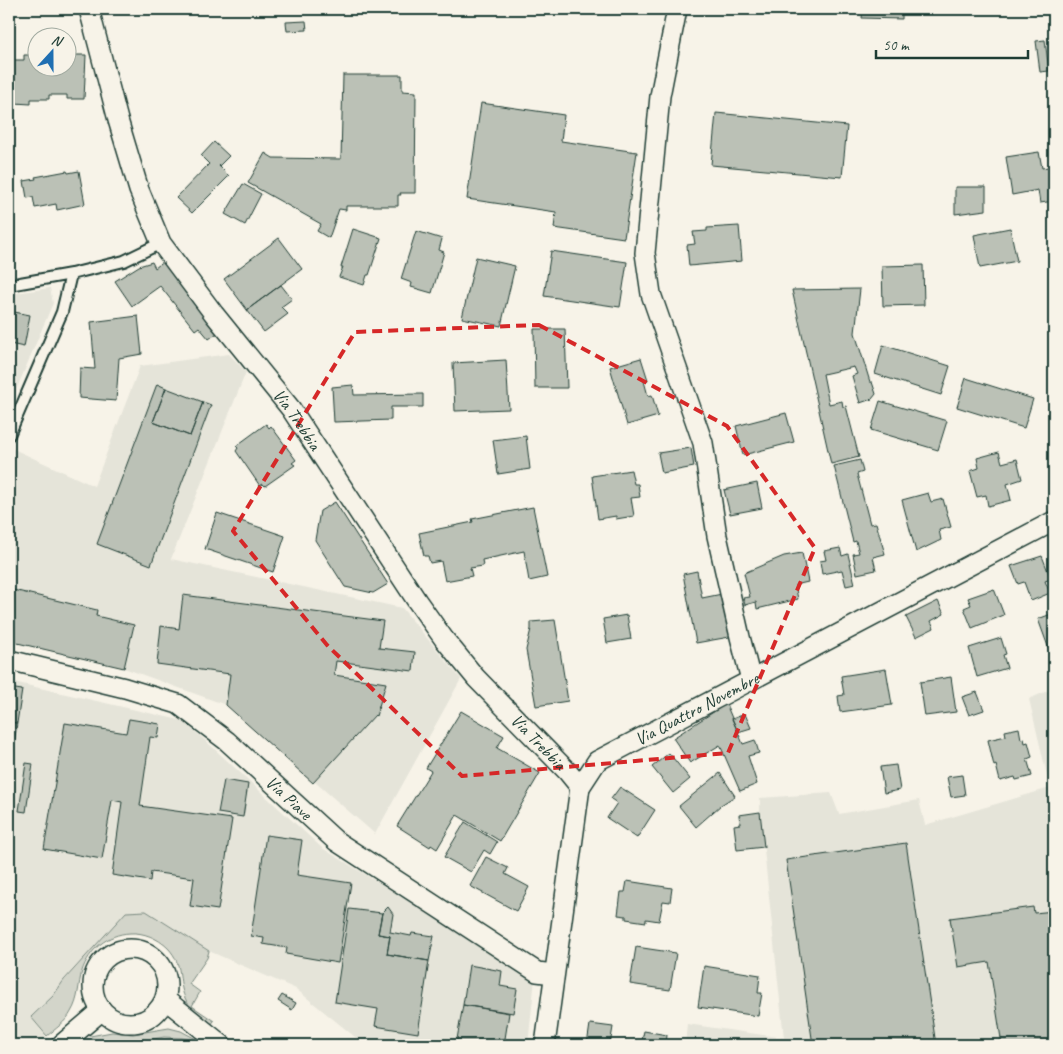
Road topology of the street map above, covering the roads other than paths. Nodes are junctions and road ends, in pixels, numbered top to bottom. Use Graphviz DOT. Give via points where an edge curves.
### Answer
graph roads {
  1 [pos="90,9"];
  2 [pos="677,9"];
  3 [pos="161,243"];
  4 [pos="71,274"];
  5 [pos="9,285"];
  6 [pos="9,434"];
  7 [pos="1054,521"];
  8 [pos="9,660"];
  9 [pos="751,680"];
  10 [pos="580,787"];
  11 [pos="554,974"];
  12 [pos="166,1000"];
  13 [pos="101,1011"];
  14 [pos="60,1045"];
  15 [pos="222,1045"];
  16 [pos="545,1045"];
  1 -- 3 [label="street, Via Trebbia" via="139,190"];
  2 -- 9 [label="street" via="660,96 645,252 651,294 703,443 717,536"];
  3 -- 4 [label="lane" via="124,261"];
  3 -- 10 [label="street, Via Trebbia" via="291,409 444,638 476,678"];
  4 -- 5 [label="lane"];
  4 -- 6 [label="lane" via="62,312"];
  7 -- 9 [label="street, Via Quattro Novembre"];
  8 -- 11 [label="street, Via Piave" via="178,704 227,741 336,842 537,972"];
  9 -- 10 [label="street, Via Quattro Novembre" via="598,761"];
  10 -- 11 [label="street, Via Quattro Novembre"];
  11 -- 16 [label="street, Via Quattro Novembre"];
  12 -- 13 [label="street" via="146,1021 128,1024"];
  12 -- 13 [label="street" via="168,984 157,959 144,951 128,948 115,951 103,960 95,973 94,998"];
  12 -- 15 [label="street"];
  13 -- 14 [label="street"];
}
